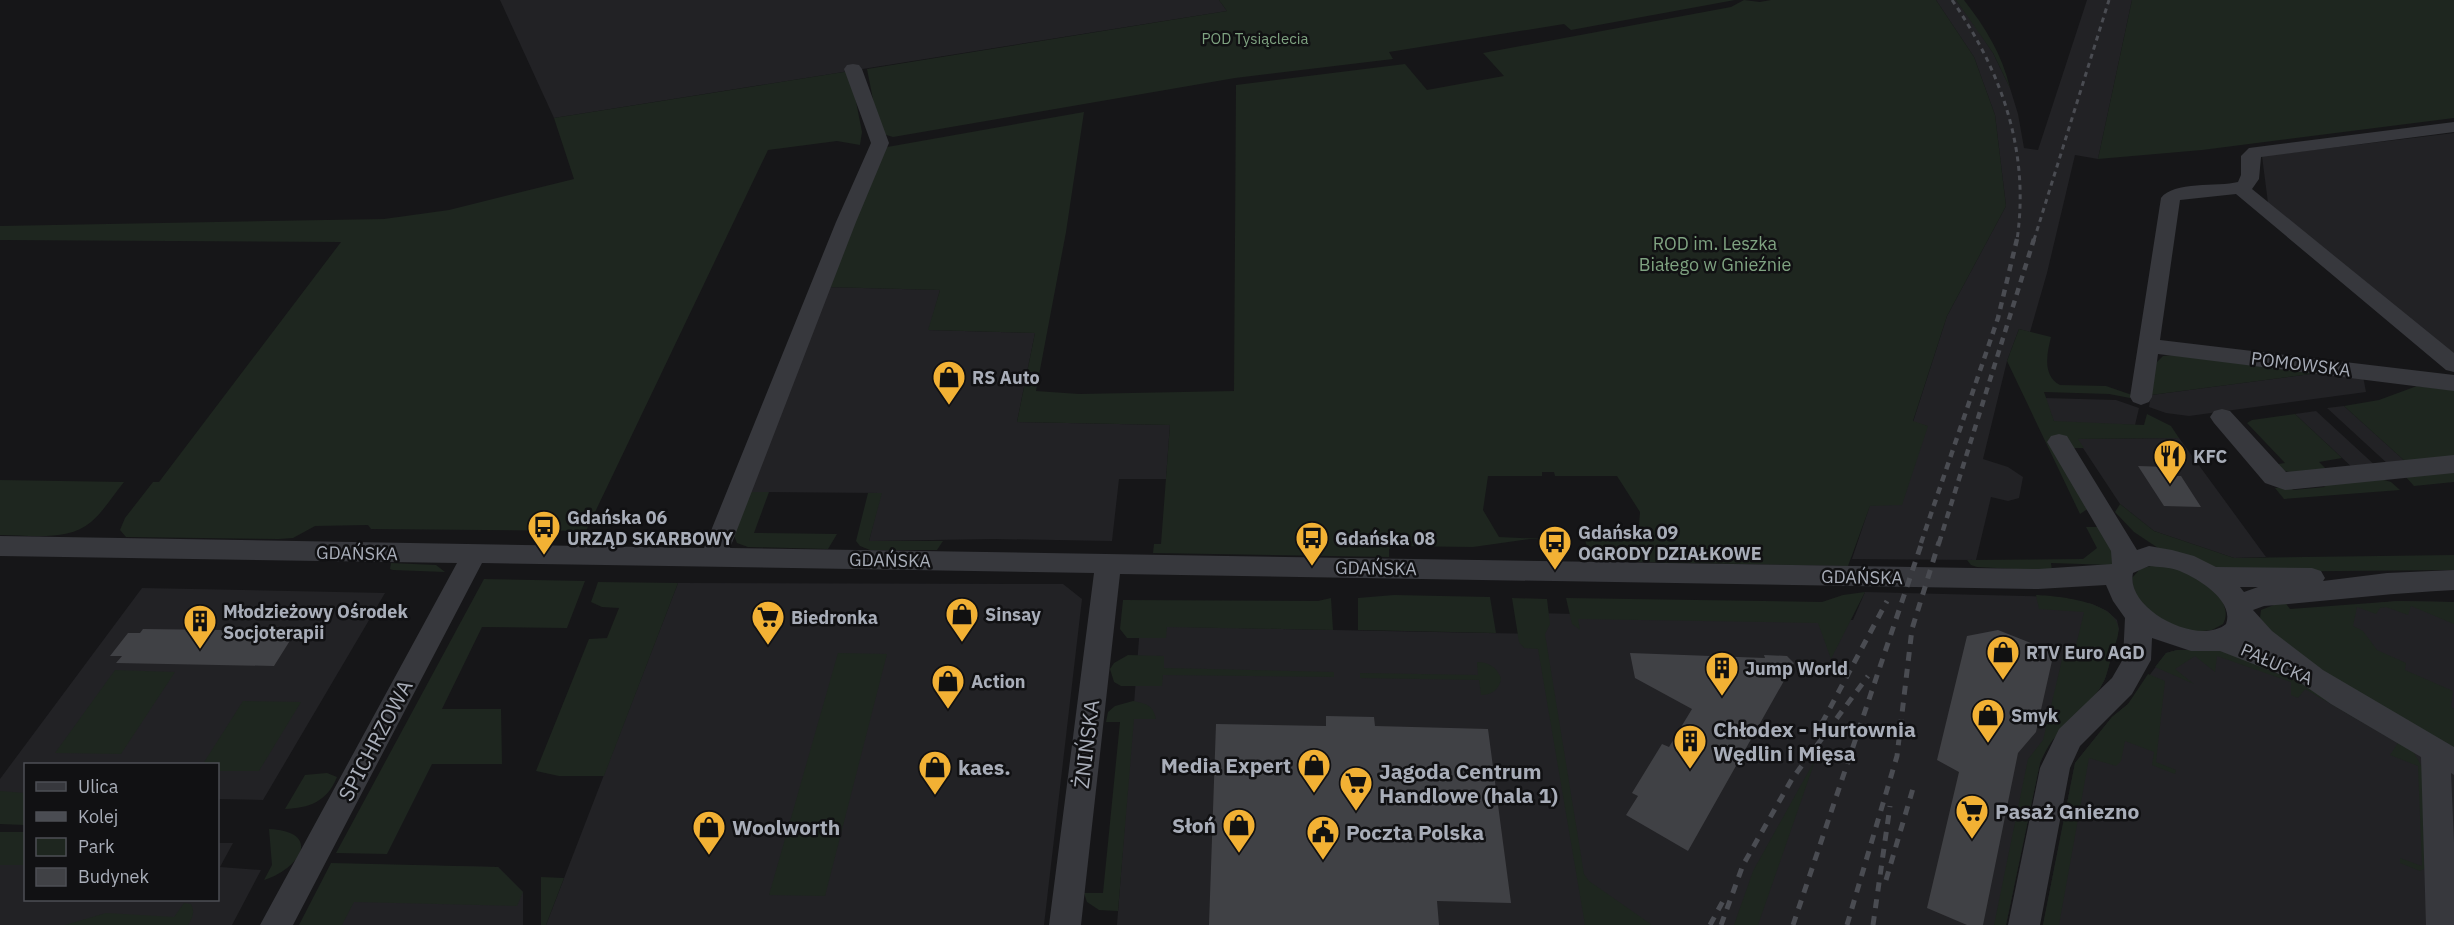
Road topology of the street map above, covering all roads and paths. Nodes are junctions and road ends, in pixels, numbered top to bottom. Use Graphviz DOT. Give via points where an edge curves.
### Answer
graph roads {
  1 [pos="853,69"];
  2 [pos="2454,127"];
  3 [pos="2240,188"];
  4 [pos="2148,346"];
  5 [pos="2454,365"];
  6 [pos="2454,383"];
  7 [pos="2141,398"];
  8 [pos="2222,417"];
  9 [pos="2059,441"];
  10 [pos="2454,464"];
  11 [pos="2099,507"];
  12 [pos="0,546"];
  13 [pos="474,555"];
  14 [pos="2159,557"];
  15 [pos="713,558"];
  16 [pos="1108,563"];
  17 [pos="2122,568"];
  18 [pos="2212,577"];
  19 [pos="2038,579"];
  20 [pos="2454,580"];
  21 [pos="2386,583"];
  22 [pos="2133,610"];
  23 [pos="2238,610"];
  24 [pos="2186,640"];
  25 [pos="2222,640"];
  26 [pos="2138,658"];
  27 [pos="2332,689"];
  28 [pos="2445,756"];
  29 [pos="276,925"];
  30 [pos="1065,925"];
  31 [pos="2024,925"];
  32 [pos="2442,925"];
  1 -- 15 [label="street" via="880,144 858,190"];
  2 -- 3 [label="street" via="2256,152 2250,156 2250,181"];
  3 -- 4 [label="street" via="2172,195"];
  3 -- 5 [label="street"];
  4 -- 6 [label="street, POMOWSKA"];
  4 -- 7 [label="street"];
  8 -- 10 [label="street" via="2274,477 2285,481"];
  9 -- 11 [label="street"];
  11 -- 14 [label="street"];
  11 -- 17 [label="street" via="2124,550"];
  12 -- 13 [label="street, GDAŃSKA"];
  13 -- 15 [label="street, GDAŃSKA"];
  13 -- 29 [label="street, SPICHRZOWA"];
  14 -- 17 [label="street" via="2140,558"];
  14 -- 18 [label="street" via="2186,563"];
  15 -- 16 [label="street, GDAŃSKA"];
  16 -- 19 [label="street, GDAŃSKA"];
  16 -- 30 [label="street, ŻNIŃSKA"];
  17 -- 19 [label="street, GDAŃSKA" via="2098,577"];
  17 -- 22 [label="street" via="2118,583"];
  18 -- 21 [label="street" via="2334,578"];
  18 -- 23 [label="street" via="2228,591"];
  19 -- 22 [label="street, GDAŃSKA" via="2092,592"];
  20 -- 21 [label="street"];
  21 -- 23 [label="street" via="2263,597"];
  22 -- 24 [label="street" via="2160,630"];
  22 -- 26 [label="street"];
  23 -- 25 [label="street" via="2236,631"];
  23 -- 27 [label="street, PAŁUCKA" via="2269,645"];
  24 -- 25 [label="street"];
  24 -- 26 [label="street"];
  25 -- 27 [label="street, PAŁUCKA"];
  26 -- 31 [label="street" via="2122,686 2069,738 2055,768"];
  27 -- 28 [label="street, PAŁUCKA"];
  28 -- 32 [label="street, PAŁUCKA"];
}
